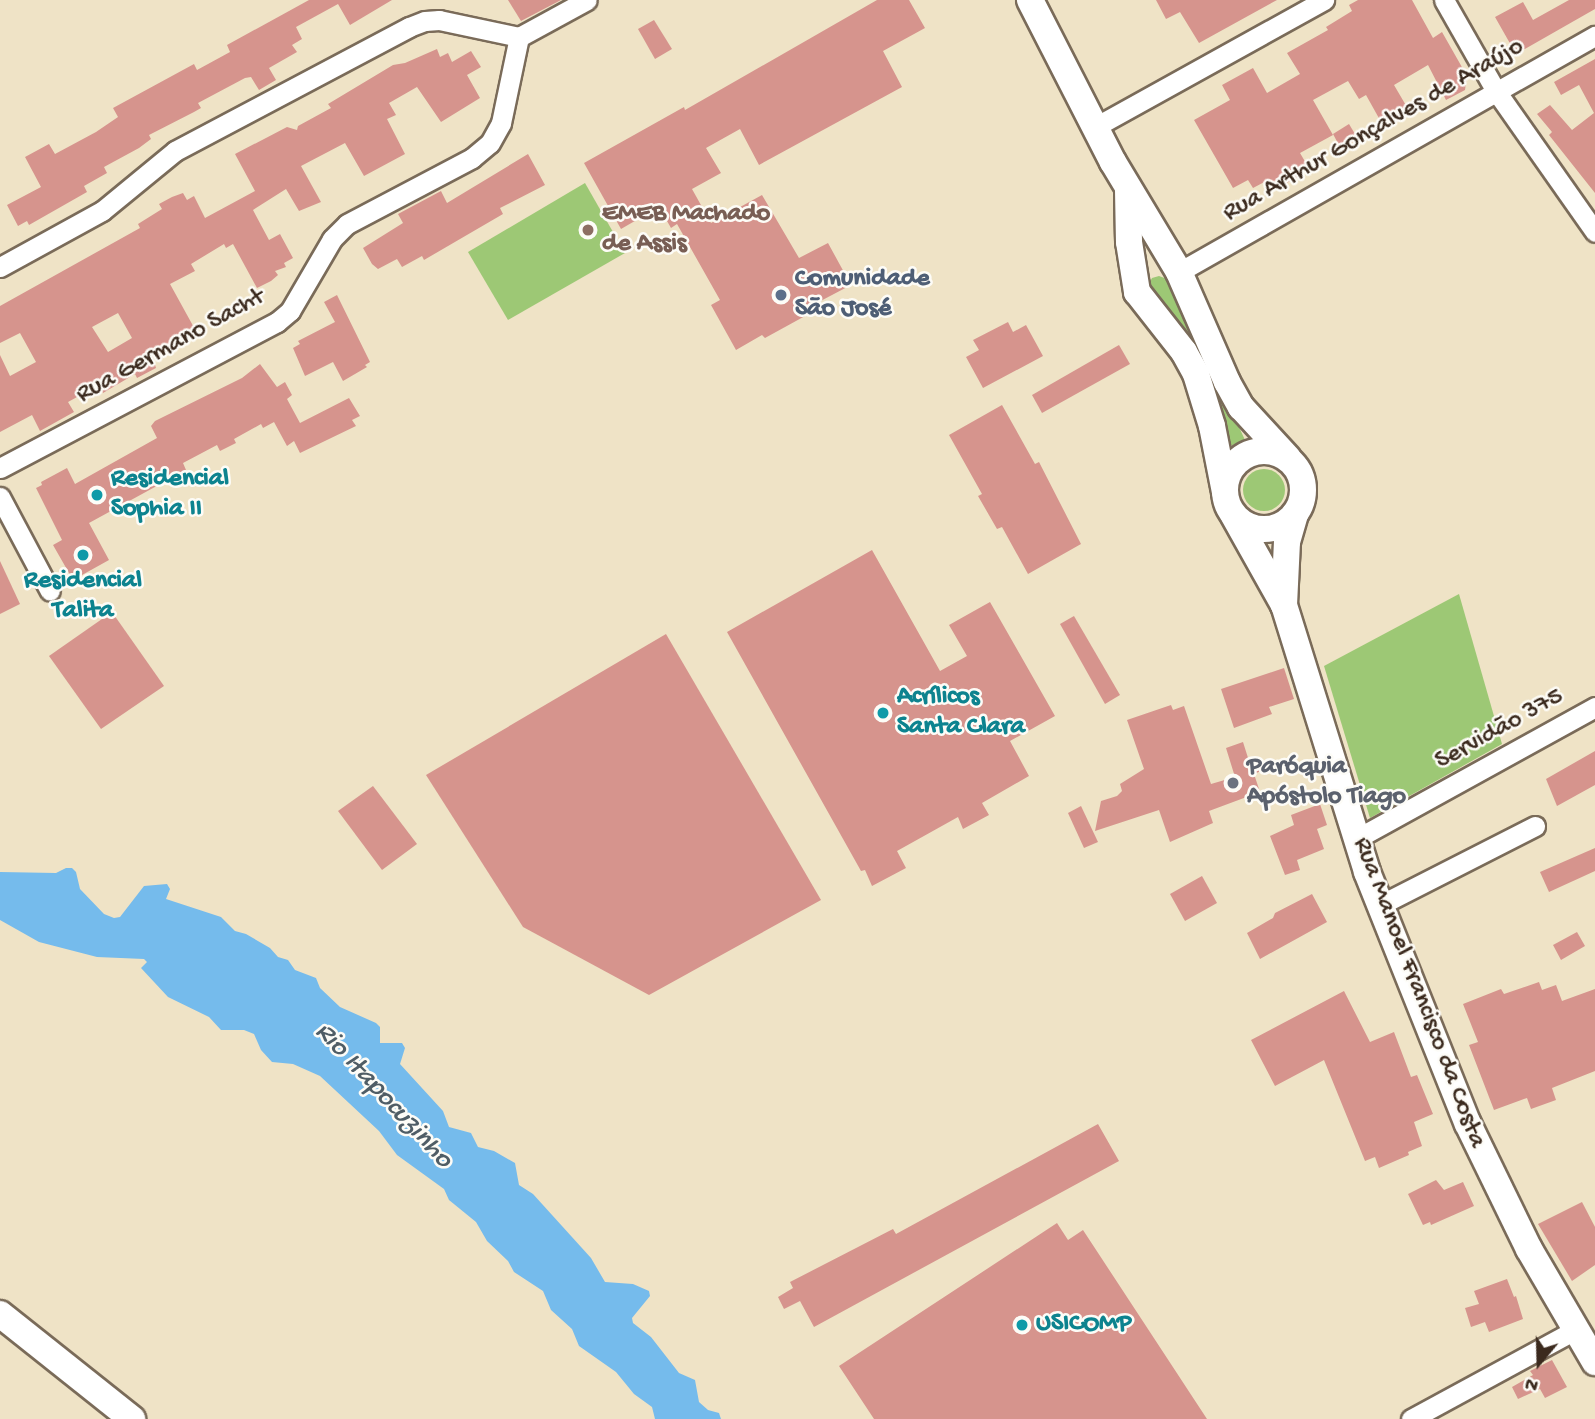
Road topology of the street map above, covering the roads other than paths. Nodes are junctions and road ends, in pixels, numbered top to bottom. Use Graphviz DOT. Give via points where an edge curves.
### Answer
graph roads {
  1 [pos="587,0"];
  2 [pos="1030,0"];
  3 [pos="1324,0"];
  4 [pos="1444,0"];
  5 [pos="1595,36"];
  6 [pos="519,37"];
  7 [pos="1496,91"];
  8 [pos="1095,127"];
  9 [pos="1128,188"];
  10 [pos="1595,232"];
  11 [pos="1173,264"];
  12 [pos="0,267"];
  13 [pos="1132,268"];
  14 [pos="1288,458"];
  15 [pos="0,468"];
  16 [pos="0,497"];
  17 [pos="1229,504"];
  18 [pos="1295,514"];
  19 [pos="50,591"];
  20 [pos="1284,605"];
  21 [pos="1595,707"];
  22 [pos="1535,827"];
  23 [pos="1356,839"];
  24 [pos="1380,905"];
  25 [pos="0,1314"];
  26 [pos="1575,1330"];
  27 [pos="1595,1362"];
  28 [pos="132,1419"];
  29 [pos="1411,1419"];
  1 -- 6 [label="street"];
  2 -- 8 [label="main road, Rua Manoel Francisco da Costa"];
  3 -- 8 [label="street"];
  4 -- 7 [label="street"];
  5 -- 7 [label="street, Rua Arthur Gonçalves de Araújo"];
  6 -- 12 [label="street" via="439,20 409,27 175,151 102,211"];
  6 -- 15 [label="street, Rua Germano Sacht" via="501,123 490,143 472,158 347,224 332,239 290,311 277,322"];
  7 -- 10 [label="street"];
  7 -- 11 [label="street, Rua Arthur Gonçalves de Araújo"];
  8 -- 9 [label="main road, Rua Manoel Francisco da Costa"];
  9 -- 11 [label="main road"];
  9 -- 13 [label="main road, Rua Manoel Francisco da Costa"];
  11 -- 13 [label="main road" via="1147,255"];
  11 -- 14 [label="main road" via="1241,407"];
  13 -- 17 [label="main road, Rua Manoel Francisco da Costa" via="1137,292 1196,374"];
  14 -- 17 [label="main road" via="1271,451 1251,453 1231,468"];
  14 -- 18 [label="main road" via="1302,477 1304,490"];
  16 -- 19 [label="street"];
  17 -- 18 [label="main road" via="1245,524 1272,529"];
  17 -- 20 [label="main road, Rua Manoel Francisco da Costa"];
  18 -- 20 [label="main road, Rua Manoel Francisco da Costa" via="1287,542"];
  20 -- 23 [label="main road, Rua Manoel Francisco da Costa"];
  21 -- 23 [label="street, Servidão 375"];
  22 -- 24 [label="street"];
  23 -- 24 [label="main road, Rua Manoel Francisco da Costa"];
  24 -- 26 [label="main road, Rua Manoel Francisco da Costa" via="1488,1170"];
  25 -- 28 [label="main road"];
  26 -- 27 [label="main road, Rua Manoel Francisco da Costa"];
  26 -- 29 [label="street"];
}
